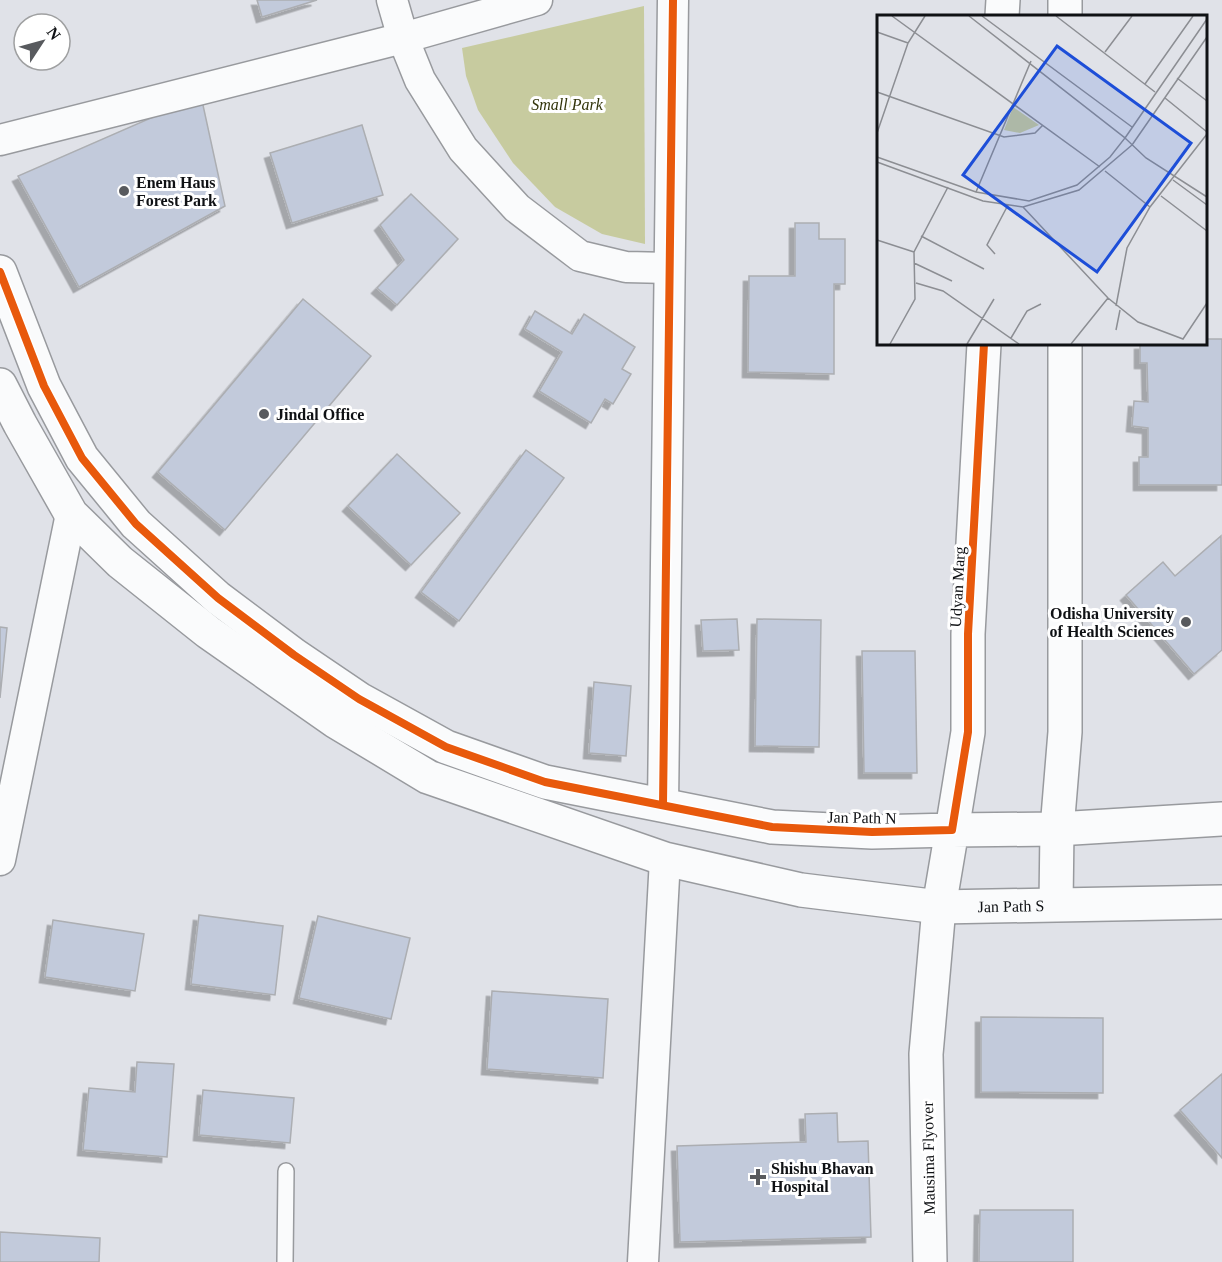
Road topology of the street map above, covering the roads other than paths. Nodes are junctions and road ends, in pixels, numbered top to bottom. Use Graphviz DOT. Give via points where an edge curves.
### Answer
graph roads {
  1 [pos="392,0"];
  2 [pos="537,0"];
  3 [pos="673,0"];
  4 [pos="1003,0"];
  5 [pos="1002,15"];
  6 [pos="403,38"];
  7 [pos="0,140"];
  8 [pos="669,268"];
  9 [pos="0,272"];
  10 [pos="984,345"];
  11 [pos="1065,345"];
  12 [pos="44,386"];
  13 [pos="4,404"];
  14 [pos="71,514"];
  15 [pos="663,805"];
  16 [pos="1222,819"];
  17 [pos="1057,829"];
  18 [pos="952,830"];
  19 [pos="665,859"];
  20 [pos="0,860"];
  21 [pos="1222,902"];
  22 [pos="1056,904"];
  23 [pos="939,907"];
  24 [pos="286,1171"];
  25 [pos="285,1262"];
  26 [pos="643,1262"];
  27 [pos="930,1262"];
  1 -- 6 [label="street"];
  2 -- 6 [label="street"];
  3 -- 8 [label="street"];
  4 -- 5 [label="street"];
  6 -- 7 [label="street"];
  6 -- 8 [label="street" via="420,80 463,148 517,208 580,256 626,267"];
  8 -- 15 [label="street"];
  9 -- 12 [label="street, Jan Path N"];
  10 -- 18 [label="street, Udyan Marg" via="968,634 968,732"];
  11 -- 17 [label="street" via="1065,732"];
  12 -- 13 [label="street"];
  12 -- 15 [label="street, Jan Path N" via="82,458 136,524 218,598 359,699 446,747 545,782"];
  13 -- 14 [label="street, Jan Path S"];
  14 -- 19 [label="street, Jan Path S" via="120,562 208,632 335,721 428,777"];
  14 -- 20 [label="street"];
  15 -- 18 [label="street, Jan Path N" via="771,827 872,832"];
  16 -- 17 [label="street, Jan Path N"];
  17 -- 18 [label="street, Jan Path N"];
  17 -- 22 [label="street"];
  18 -- 23 [label="street, Udyan Marg"];
  19 -- 23 [label="street, Jan Path S" via="801,890"];
  19 -- 26 [label="street"];
  21 -- 22 [label="street, Jan Path S"];
  22 -- 23 [label="street, Jan Path S"];
  23 -- 27 [label="street, Mausima Flyover" via="926,1054"];
  24 -- 25 [label="lane"];
}
